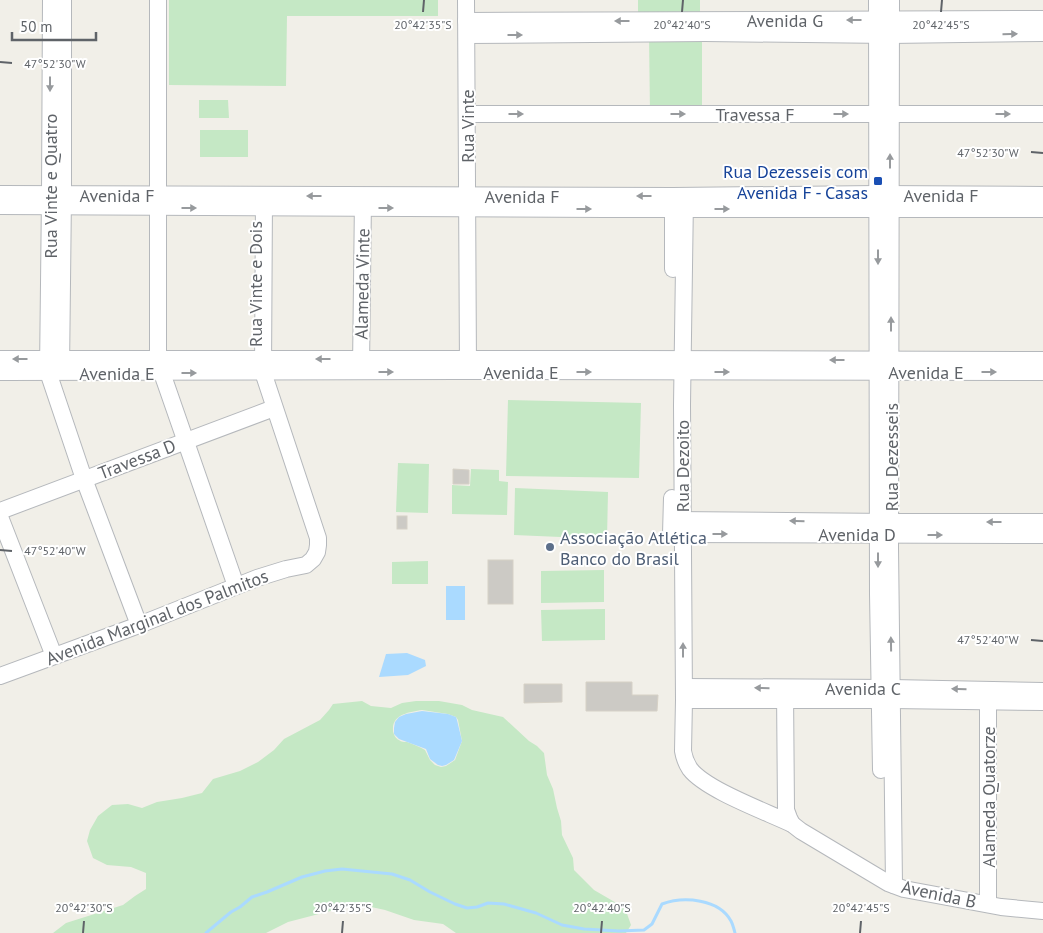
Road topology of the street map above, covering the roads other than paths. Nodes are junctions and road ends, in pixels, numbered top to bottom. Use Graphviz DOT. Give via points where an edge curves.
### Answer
graph roads {
  1 [pos="50,0"];
  2 [pos="63,0"];
  3 [pos="158,0"];
  4 [pos="455,0"];
  5 [pos="466,0"];
  6 [pos="877,0"];
  7 [pos="891,0"];
  8 [pos="1043,20"];
  9 [pos="884,27"];
  10 [pos="954,27"];
  11 [pos="466,28"];
  12 [pos="1043,33"];
  13 [pos="467,114"];
  14 [pos="884,114"];
  15 [pos="1043,114"];
  16 [pos="0,194"];
  17 [pos="1043,195"];
  18 [pos="57,201"];
  19 [pos="884,201"];
  20 [pos="159,202"];
  21 [pos="260,202"];
  22 [pos="363,202"];
  23 [pos="462,202"];
  24 [pos="679,202"];
  25 [pos="0,206"];
  26 [pos="1043,209"];
  27 [pos="0,359"];
  28 [pos="1043,360"];
  29 [pos="361,365"];
  30 [pos="462,365"];
  31 [pos="678,365"];
  32 [pos="54,366"];
  33 [pos="160,366"];
  34 [pos="259,366"];
  35 [pos="885,366"];
  36 [pos="0,372"];
  37 [pos="1043,372"];
  38 [pos="274,408"];
  39 [pos="186,441"];
  40 [pos="84,479"];
  41 [pos="0,511"];
  42 [pos="0,516"];
  43 [pos="1043,522"];
  44 [pos="677,527"];
  45 [pos="884,528"];
  46 [pos="1043,535"];
  47 [pos="313,559"];
  48 [pos="236,586"];
  49 [pos="138,624"];
  50 [pos="54,656"];
  51 [pos="0,676"];
  52 [pos="1043,691"];
  53 [pos="684,694"];
  54 [pos="886,694"];
  55 [pos="786,695"];
  56 [pos="988,695"];
  57 [pos="1043,702"];
  58 [pos="792,824"];
  59 [pos="888,882"];
  60 [pos="988,904"];
  61 [pos="1043,911"];
  1 -- 18 [label="street, Rua Vinte e Quatro, one-way"];
  2 -- 18 [label="street, Rua Vinte e Quatro"];
  3 -- 20 [label="street"];
  4 -- 23 [label="street, Rua Vinte"];
  5 -- 11 [label="street, Rua Vinte"];
  6 -- 9 [label="street, Rua Dezesseis"];
  7 -- 9 [label="street, Rua Dezesseis"];
  8 -- 10 [label="street, Avenida G"];
  9 -- 10 [label="street, Avenida G"];
  9 -- 11 [label="street, Avenida G"];
  9 -- 14 [label="street, Rua Dezesseis"];
  10 -- 12 [label="street, Avenida G, one-way"];
  11 -- 13 [label="street, Rua Vinte"];
  13 -- 14 [label="street, Travessa F, one-way"];
  13 -- 23 [label="street, Rua Vinte"];
  14 -- 15 [label="street, Travessa F, one-way"];
  14 -- 19 [label="street, Rua Dezesseis"];
  16 -- 18 [label="street, Avenida F"];
  17 -- 19 [label="street, Avenida F"];
  18 -- 20 [label="street, Avenida F"];
  18 -- 25 [label="street, Avenida F"];
  18 -- 32 [label="street, Rua Vinte e Quatro"];
  19 -- 24 [label="street, Avenida F"];
  19 -- 26 [label="street, Avenida F"];
  19 -- 35 [label="street, Rua Dezesseis"];
  20 -- 21 [label="street, Avenida F"];
  20 -- 33 [label="street"];
  21 -- 22 [label="street, Avenida F"];
  21 -- 34 [label="street, Rua Vinte e Dois"];
  22 -- 23 [label="street, Avenida F"];
  22 -- 29 [label="street, Alameda Vinte"];
  24 -- 23 [label="street, Avenida F, one-way"];
  23 -- 24 [label="street, Avenida F, one-way" via="606,209"];
  23 -- 30 [label="street, Rua Vinte"];
  24 -- 31 [label="street, Rua Dezoito"];
  32 -- 27 [label="street, Avenida E, one-way"];
  28 -- 35 [label="street, Avenida E"];
  29 -- 30 [label="street, Avenida E"];
  29 -- 34 [label="street, Avenida E"];
  30 -- 31 [label="street, Avenida E, one-way"];
  30 -- 31 [label="street, Avenida E" via="616,358"];
  31 -- 35 [label="street, Avenida E"];
  31 -- 44 [label="street, Rua Dezoito" via="682,405"];
  32 -- 33 [label="street, Avenida E"];
  32 -- 36 [label="street, Avenida E"];
  32 -- 40 [label="street, Rua Vinte e Quatro"];
  33 -- 34 [label="street, Avenida E"];
  33 -- 39 [label="street"];
  34 -- 38 [label="street, Rua Vinte e Dois"];
  35 -- 37 [label="street, Avenida E, one-way"];
  35 -- 45 [label="street, Rua Dezesseis"];
  38 -- 39 [label="street, Travessa D"];
  38 -- 47 [label="street, Rua Vinte e Dois" via="318,538 318,549"];
  39 -- 40 [label="street, Travessa D"];
  39 -- 48 [label="street"];
  40 -- 41 [label="street, Travessa D"];
  40 -- 49 [label="street, Rua Vinte e Quatro"];
  42 -- 50 [label="street"];
  43 -- 45 [label="street, Avenida D, one-way"];
  44 -- 45 [label="street, Avenida D"];
  53 -- 44 [label="street, Rua Dezoito, one-way"];
  45 -- 46 [label="street, Avenida D, one-way"];
  45 -- 54 [label="street, Rua Dezesseis"];
  47 -- 48 [label="street, Avenida Marginal dos Palmitos" via="306,565"];
  48 -- 49 [label="street, Avenida Marginal dos Palmitos"];
  49 -- 50 [label="street, Avenida Marginal dos Palmitos"];
  50 -- 51 [label="street, Avenida Marginal dos Palmitos"];
  52 -- 56 [label="street, Avenida C"];
  53 -- 55 [label="street, Avenida C"];
  53 -- 58 [label="street, Rua Dezoito" via="683,751 690,769 719,790"];
  54 -- 55 [label="street, Avenida C"];
  54 -- 56 [label="street, Avenida C"];
  54 -- 59 [label="street, Rua Dezesseis"];
  55 -- 58 [label="street" via="786,810"];
  56 -- 57 [label="street, Avenida C"];
  56 -- 60 [label="street, Alameda Quatorze"];
  58 -- 59 [label="street, Avenida B"];
  59 -- 60 [label="street, Avenida B" via="904,889"];
  60 -- 61 [label="street, Avenida B"];
}
